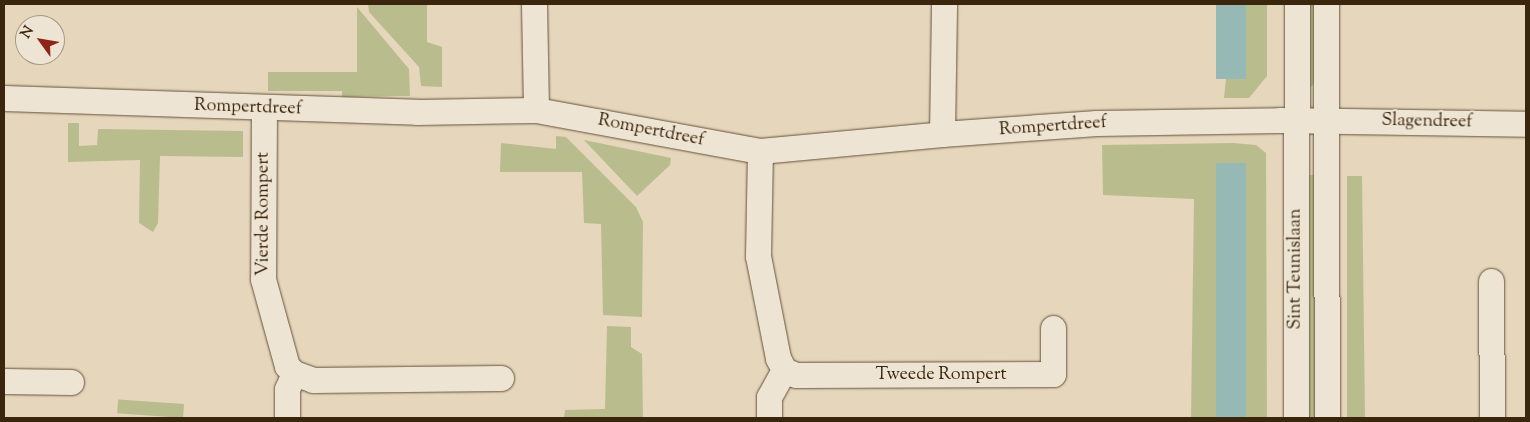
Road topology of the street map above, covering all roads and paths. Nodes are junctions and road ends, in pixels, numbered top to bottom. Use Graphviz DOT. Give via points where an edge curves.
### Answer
graph roads {
  1 [pos="534,4"];
  2 [pos="944,4"];
  3 [pos="1297,4"];
  4 [pos="1326,4"];
  5 [pos="4,98"];
  6 [pos="264,108"];
  7 [pos="536,110"];
  8 [pos="1297,120"];
  9 [pos="1327,121"];
  10 [pos="1526,124"];
  11 [pos="942,134"];
  12 [pos="760,151"];
  13 [pos="1491,280"];
  14 [pos="1054,328"];
  15 [pos="784,370"];
  16 [pos="294,373"];
  17 [pos="501,378"];
  18 [pos="4,381"];
  19 [pos="71,382"];
  20 [pos="287,418"];
  21 [pos="769,418"];
  22 [pos="1296,418"];
  23 [pos="1327,418"];
  24 [pos="1492,418"];
  1 -- 7 [label="street"];
  2 -- 11 [label="street"];
  3 -- 8 [label="street, Sint Teunislaan"];
  4 -- 9 [label="street, Sint Teunislaan"];
  5 -- 6 [label="street, Rompertdreef"];
  6 -- 7 [label="street, Rompertdreef" via="417,112"];
  6 -- 16 [label="street, Vierde Rompert" via="263,279 286,366"];
  7 -- 12 [label="street, Rompertdreef"];
  8 -- 9 [label="street"];
  8 -- 11 [label="street, Rompertdreef" via="1097,123"];
  8 -- 22 [label="street, Sint Teunislaan"];
  9 -- 10 [label="street, Slagendreef"];
  9 -- 23 [label="street, Sint Teunislaan"];
  11 -- 12 [label="street, Rompertdreef"];
  12 -- 15 [label="street" via="758,256 778,358"];
  13 -- 24 [label="street"];
  14 -- 15 [label="street, Tweede Rompert" via="1052,374 796,375"];
  15 -- 21 [label="street" via="769,397"];
  16 -- 17 [label="street" via="313,380"];
  16 -- 20 [label="street" via="287,389"];
  18 -- 19 [label="street"];
}
